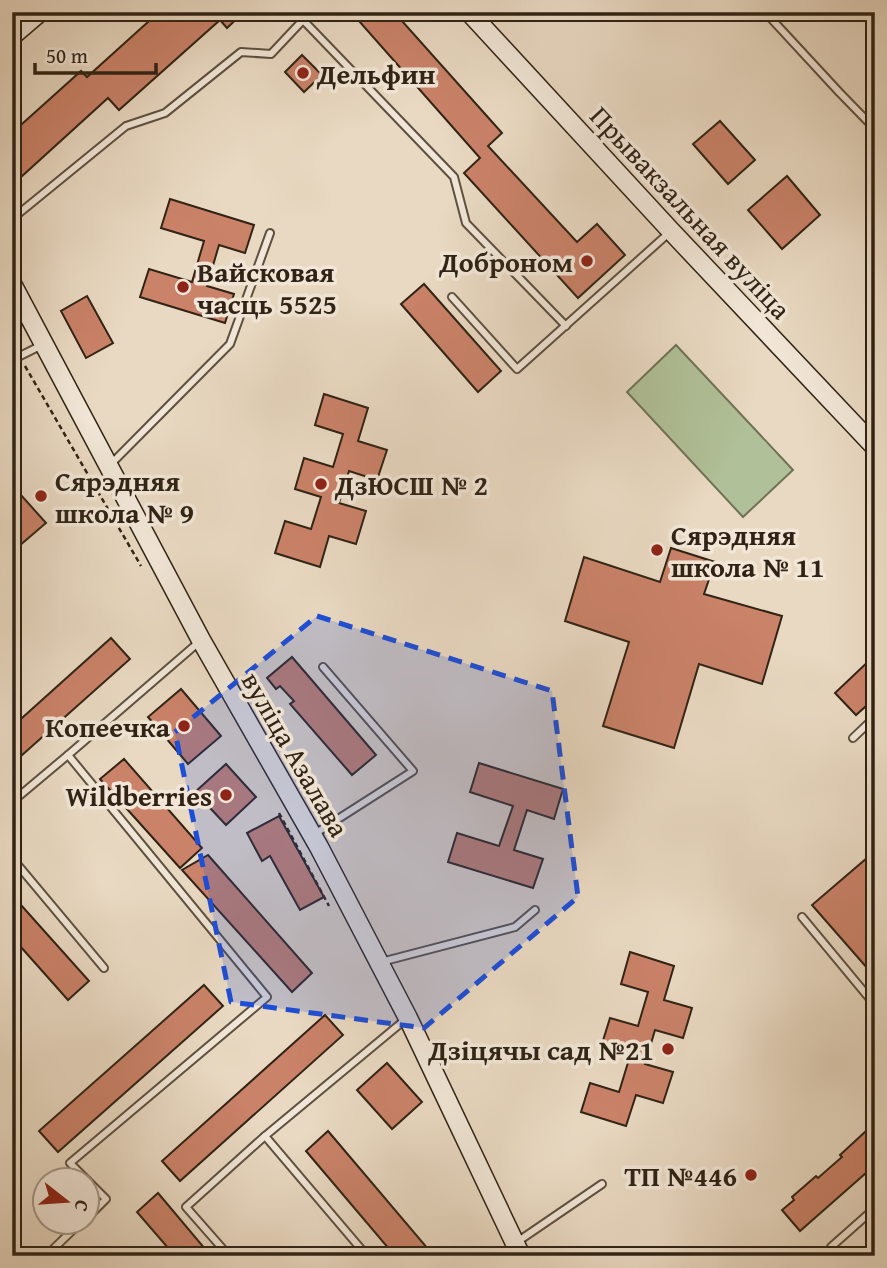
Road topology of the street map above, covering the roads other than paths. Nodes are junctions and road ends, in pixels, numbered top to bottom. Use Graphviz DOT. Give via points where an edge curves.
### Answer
graph roads {
  1 [pos="40,12"];
  2 [pos="469,12"];
  3 [pos="765,12"];
  4 [pos="12,36"];
  5 [pos="875,129"];
  6 [pos="12,219"];
  7 [pos="671,231"];
  8 [pos="270,233"];
  9 [pos="12,284"];
  10 [pos="452,297"];
  11 [pos="566,326"];
  12 [pos="44,344"];
  13 [pos="16,359"];
  14 [pos="875,447"];
  15 [pos="108,466"];
  16 [pos="201,640"];
  17 [pos="323,667"];
  18 [pos="875,717"];
  19 [pos="853,738"];
  20 [pos="68,755"];
  21 [pos="12,802"];
  22 [pos="313,836"];
  23 [pos="12,858"];
  24 [pos="535,910"];
  25 [pos="802,917"];
  26 [pos="379,962"];
  27 [pos="104,968"];
  28 [pos="875,1005"];
  29 [pos="408,1018"];
  30 [pos="265,1136"];
  31 [pos="73,1166"];
  32 [pos="602,1184"];
  33 [pos="875,1209"];
  34 [pos="67,1236"];
  35 [pos="831,1247"];
  36 [pos="519,1250"];
  37 [pos="46,1256"];
  38 [pos="229,1256"];
  39 [pos="367,1256"];
  1 -- 4 [label="street"];
  2 -- 7 [label="street, Прывакзальная вуліца"];
  3 -- 5 [label="lane"];
  6 -- 11 [label="lane" via="126,126 165,113 241,52 271,54 303,20 454,177 467,223"];
  7 -- 11 [label="lane"];
  7 -- 14 [label="street, Прывакзальная вуліца"];
  8 -- 15 [label="lane" via="230,344"];
  9 -- 12 [label="street, вуліца Азалава"];
  10 -- 11 [label="lane" via="517,369"];
  12 -- 13 [label="lane"];
  12 -- 15 [label="street, вуліца Азалава"];
  15 -- 16 [label="street, вуліца Азалава"];
  16 -- 20 [label="lane"];
  16 -- 22 [label="street, вуліца Азалава"];
  17 -- 22 [label="lane" via="413,771"];
  18 -- 19 [label="lane"];
  20 -- 21 [label="lane"];
  20 -- 31 [label="lane" via="267,997 70,1163"];
  22 -- 26 [label="street, вуліца Азалава"];
  23 -- 27 [label="lane"];
  24 -- 26 [label="lane" via="515,927"];
  25 -- 28 [label="lane"];
  26 -- 29 [label="street, вуліца Азалава"];
  29 -- 30 [label="lane"];
  29 -- 36 [label="street, вуліца Азалава"];
  30 -- 38 [label="lane" via="186,1207"];
  30 -- 39 [label="lane"];
  32 -- 36 [label="lane"];
  33 -- 35 [label="lane"];
  34 -- 37 [label="lane"];
}
